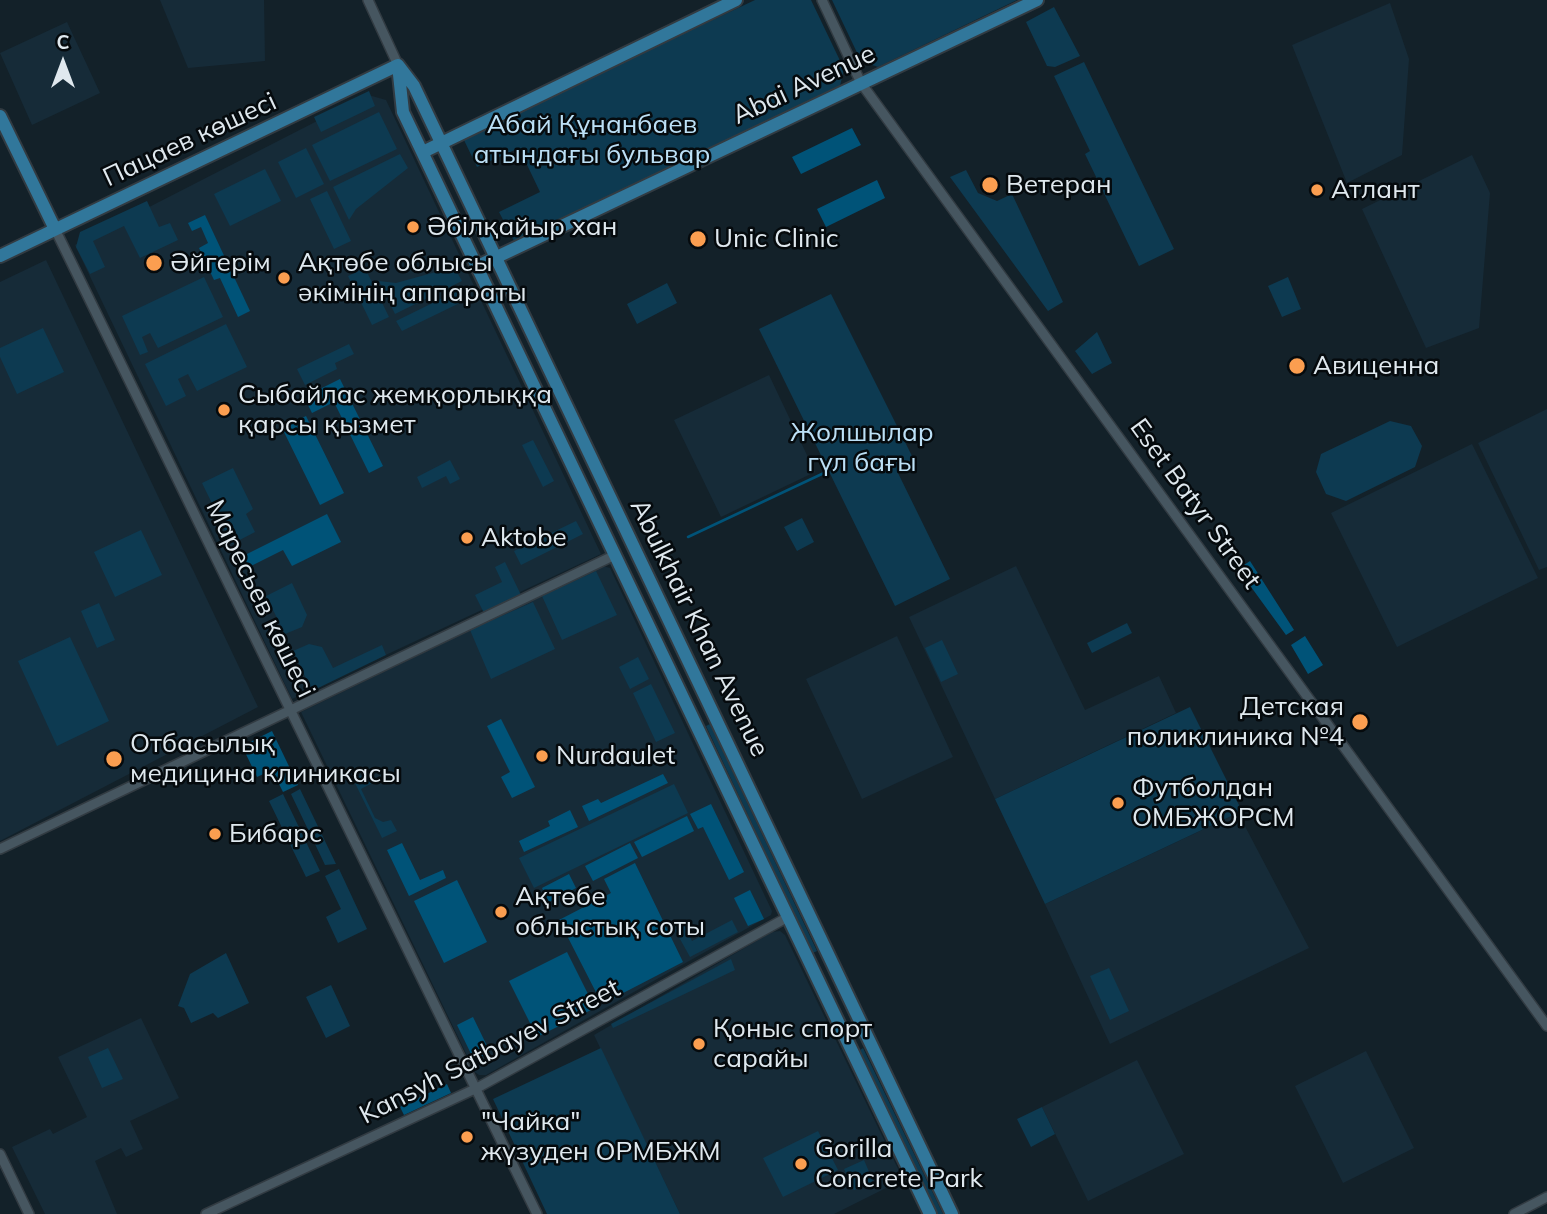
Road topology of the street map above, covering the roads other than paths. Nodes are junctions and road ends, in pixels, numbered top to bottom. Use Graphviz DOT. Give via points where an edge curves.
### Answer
graph roads {
  1 [pos="368,0"];
  2 [pos="736,0"];
  3 [pos="822,0"];
  4 [pos="1037,0"];
  5 [pos="398,65"];
  6 [pos="862,83"];
  7 [pos="0,116"];
  8 [pos="442,142"];
  9 [pos="423,152"];
  10 [pos="55,229"];
  11 [pos="0,256"];
  12 [pos="497,257"];
  13 [pos="478,266"];
  14 [pos="522,310"];
  15 [pos="503,320"];
  16 [pos="571,414"];
  17 [pos="552,423"];
  18 [pos="615,555"];
  19 [pos="711,708"];
  20 [pos="290,709"];
  21 [pos="692,717"];
  22 [pos="0,849"];
  23 [pos="788,917"];
  24 [pos="1547,1026"];
  25 [pos="866,1031"];
  26 [pos="848,1040"];
  27 [pos="477,1088"];
  28 [pos="0,1154"];
  29 [pos="1547,1197"];
  30 [pos="29,1214"];
  31 [pos="206,1214"];
  32 [pos="537,1214"];
  33 [pos="930,1214"];
  34 [pos="952,1214"];
  35 [pos="1514,1214"];
  1 -- 5 [label="street, Abulkhair Khan Avenue"];
  2 -- 8 [label="main road"];
  3 -- 6 [label="street, Eset Batyr Street"];
  4 -- 6 [label="main road, Abai Avenue"];
  5 -- 8 [label="main road, Abulkhair Khan Avenue"];
  5 -- 9 [label="main road, Abulkhair Khan Avenue" via="403,111"];
  5 -- 10 [label="main road, Пацаев көшесі"];
  6 -- 12 [label="main road, Abai Avenue"];
  6 -- 24 [label="street, Eset Batyr Street"];
  7 -- 10 [label="main road, Маресьев көшесі"];
  8 -- 9 [label="main road"];
  8 -- 12 [label="main road, Abulkhair Khan Avenue"];
  9 -- 13 [label="main road, Abulkhair Khan Avenue"];
  10 -- 11 [label="main road, Пацаев көшесі"];
  10 -- 20 [label="street, Маресьев көшесі"];
  12 -- 13 [label="main road, Abai Avenue"];
  12 -- 14 [label="main road, Abulkhair Khan Avenue"];
  13 -- 15 [label="main road, Abulkhair Khan Avenue"];
  14 -- 15 [label="main road"];
  14 -- 16 [label="main road, Abulkhair Khan Avenue"];
  15 -- 17 [label="main road, Abulkhair Khan Avenue"];
  16 -- 17 [label="main road"];
  16 -- 19 [label="main road, Abulkhair Khan Avenue"];
  17 -- 18 [label="main road, Abulkhair Khan Avenue"];
  18 -- 20 [label="street"];
  18 -- 21 [label="main road, Abulkhair Khan Avenue"];
  19 -- 21 [label="main road"];
  19 -- 25 [label="main road, Abulkhair Khan Avenue"];
  20 -- 22 [label="street"];
  20 -- 27 [label="street, Маресьев көшесі"];
  21 -- 23 [label="main road, Abulkhair Khan Avenue"];
  23 -- 26 [label="main road, Abulkhair Khan Avenue"];
  23 -- 27 [label="street, Kansyh Satbayev Street"];
  25 -- 26 [label="main road"];
  25 -- 34 [label="main road, Abulkhair Khan Avenue"];
  26 -- 33 [label="main road, Abulkhair Khan Avenue"];
  27 -- 31 [label="street, Kansyh Satbayev Street"];
  27 -- 32 [label="street, Маресьев көшесі"];
  28 -- 30 [label="street"];
  29 -- 35 [label="street"];
}
